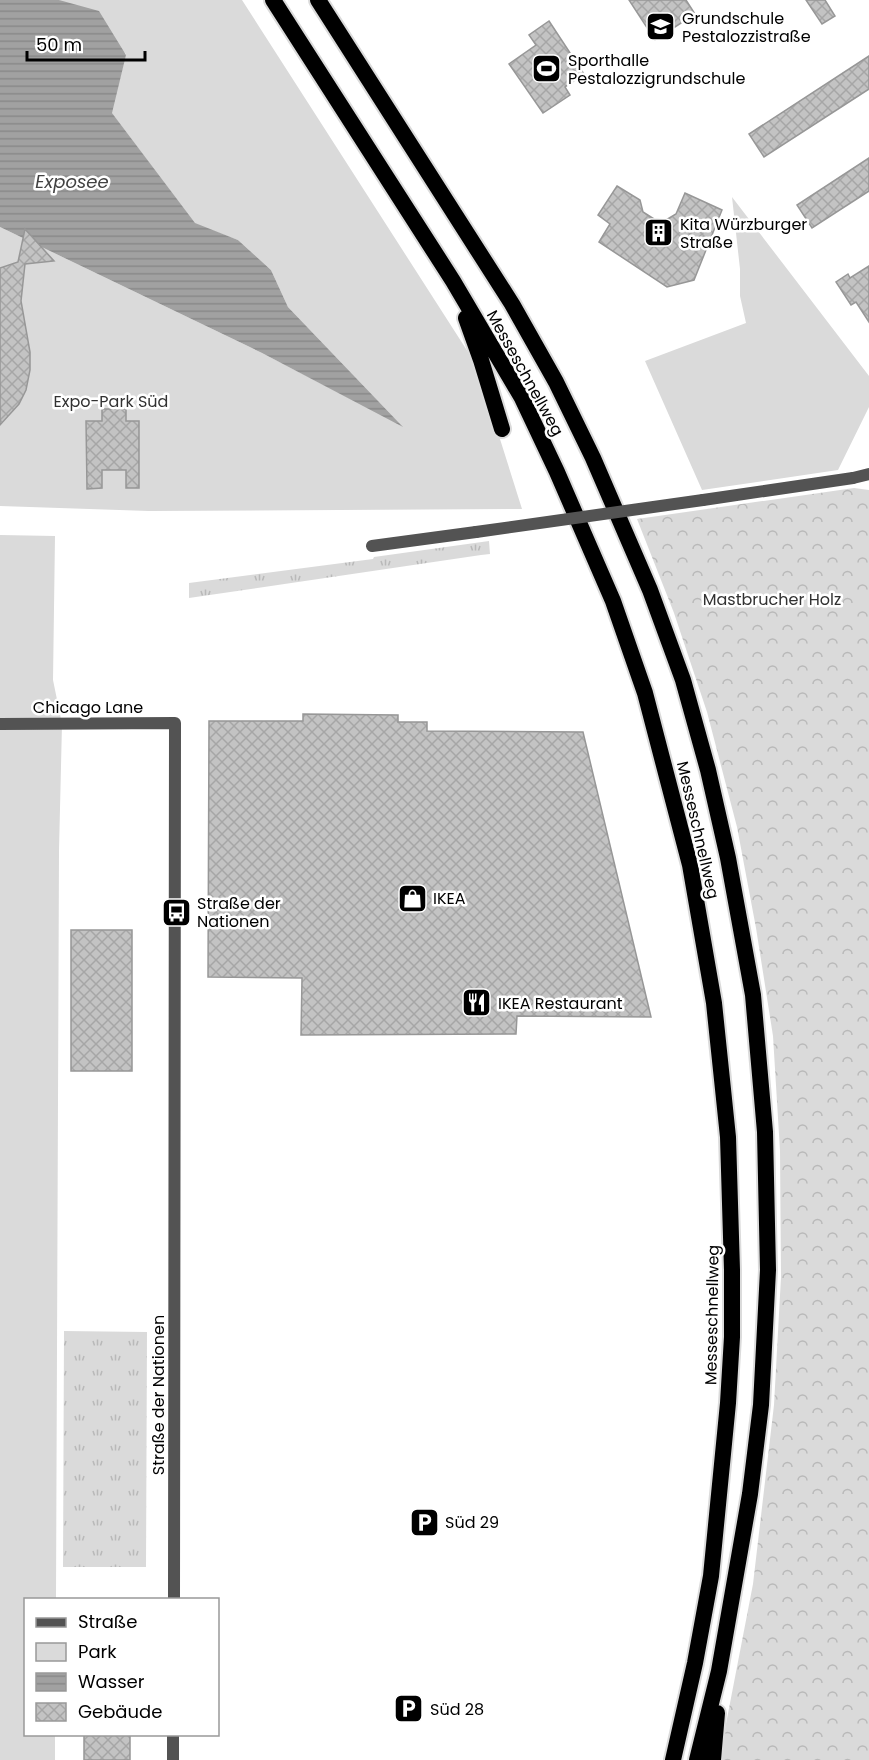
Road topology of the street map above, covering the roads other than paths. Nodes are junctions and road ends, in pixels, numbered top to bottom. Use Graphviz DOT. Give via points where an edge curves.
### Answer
graph roads {
  1 [pos="273,0"];
  2 [pos="318,0"];
  3 [pos="453,281"];
  4 [pos="502,429"];
  5 [pos="869,474"];
  6 [pos="372,546"];
  7 [pos="175,723"];
  8 [pos="0,724"];
  9 [pos="174,1598"];
  10 [pos="719,1671"];
  11 [pos="173,1736"];
  12 [pos="173,1760"];
  13 [pos="673,1760"];
  14 [pos="697,1760"];
  15 [pos="713,1760"];
  1 -- 3 [label="highway, Messeschnellweg"];
  2 -- 10 [label="highway, Messeschnellweg" via="512,304 556,382 594,458 650,590 708,770 753,995 765,1132 768,1270 761,1405 750,1494"];
  3 -- 4 [label="highway"];
  3 -- 13 [label="highway, Messeschnellweg" via="522,398 613,601 645,693 669,781 690,865 714,1003 728,1137 732,1337 711,1576"];
  5 -- 6 [label="street, bridge"];
  7 -- 8 [label="street, Chicago Lane"];
  7 -- 9 [label="street, Straße der Nationen"];
  10 -- 14 [label="highway, Messeschnellweg"];
  10 -- 15 [label="highway"];
  11 -- 12 [label="street"];
}
